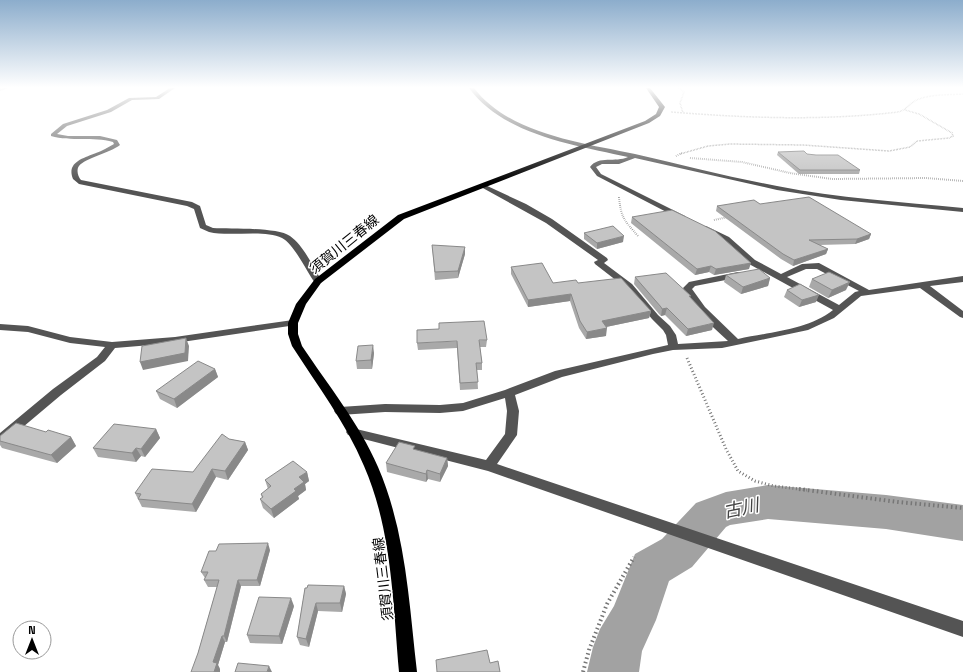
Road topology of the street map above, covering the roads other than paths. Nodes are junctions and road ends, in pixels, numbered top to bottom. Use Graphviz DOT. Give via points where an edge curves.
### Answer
graph roads {
  1 [pos="84,119"];
  2 [pos="510,119"];
  3 [pos="651,119"];
  4 [pos="583,145"];
  5 [pos="634,156"];
  6 [pos="483,186"];
  7 [pos="963,210"];
  8 [pos="765,270"];
  9 [pos="781,277"];
  10 [pos="963,279"];
  11 [pos="318,281"];
  12 [pos="922,285"];
  13 [pos="866,292"];
  14 [pos="839,309"];
  15 [pos="963,316"];
  16 [pos="293,323"];
  17 [pos="0,327"];
  18 [pos="736,342"];
  19 [pos="112,345"];
  20 [pos="677,347"];
  21 [pos="509,393"];
  22 [pos="340,411"];
  23 [pos="352,432"];
  24 [pos="0,440"];
  25 [pos="489,466"];
  26 [pos="963,628"];
  27 [pos="408,672"];
  1 -- 11 [label="street" via="65,126 53,135 61,138 115,141 117,145 76,165 75,178 79,182 189,204 197,208 203,226 212,230 270,233 286,237"];
  2 -- 4 [label="street"];
  3 -- 4 [label="main road, 須賀川三春線"];
  4 -- 5 [label="street"];
  4 -- 6 [label="main road, 須賀川三春線"];
  5 -- 7 [label="street" via="743,182 791,190 882,203"];
  5 -- 8 [label="street" via="620,162 598,162 593,167 599,175 718,234"];
  6 -- 11 [label="main road, 須賀川三春線" via="401,217"];
  6 -- 20 [label="street" via="549,221 601,261 667,328"];
  8 -- 9 [label="street"];
  8 -- 18 [label="street" via="700,282 687,288 688,294"];
  9 -- 13 [label="street" via="806,266 819,266"];
  9 -- 14 [label="street"];
  10 -- 12 [label="street"];
  11 -- 16 [label="main road, 須賀川三春線" via="301,304"];
  12 -- 13 [label="street"];
  12 -- 15 [label="street"];
  13 -- 14 [label="street" via="858,294"];
  14 -- 18 [label="street" via="831,316 805,328"];
  16 -- 19 [label="street" via="175,340"];
  16 -- 22 [label="main road, 須賀川三春線" via="297,346"];
  17 -- 19 [label="street" via="28,329 70,340"];
  18 -- 20 [label="street" via="713,346"];
  19 -- 24 [label="street" via="101,359"];
  20 -- 21 [label="street" via="559,374"];
  21 -- 22 [label="street" via="464,407"];
  21 -- 25 [label="street" via="512,411 511,435"];
  22 -- 23 [label="main road, 須賀川三春線"];
  23 -- 25 [label="street"];
  23 -- 27 [label="main road, 須賀川三春線" via="378,483 392,532"];
  25 -- 26 [label="street"];
}
